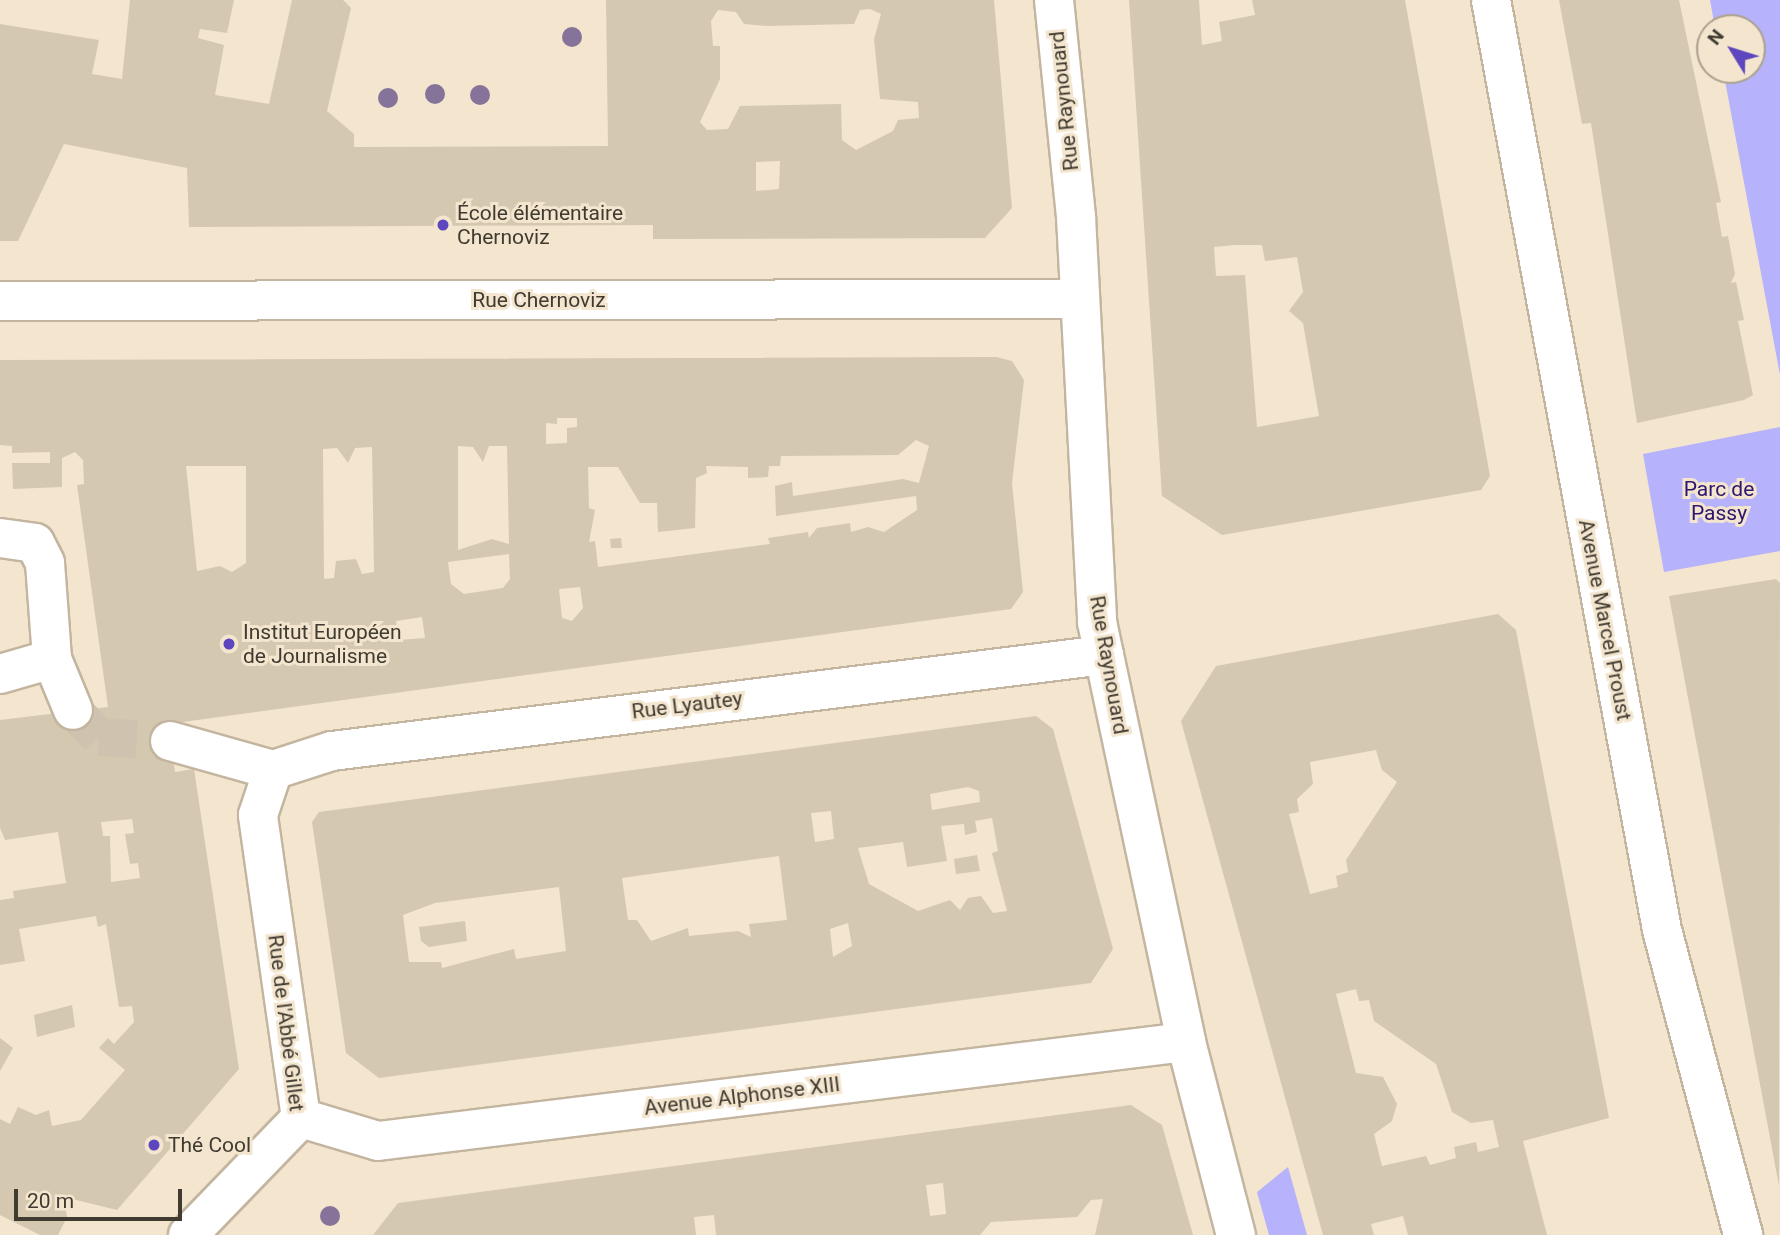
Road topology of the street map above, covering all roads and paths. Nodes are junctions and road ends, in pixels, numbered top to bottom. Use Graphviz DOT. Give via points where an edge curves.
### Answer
graph roads {
  1 [pos="1054,0"];
  2 [pos="1491,0"];
  3 [pos="1079,299"];
  4 [pos="0,301"];
  5 [pos="0,538"];
  6 [pos="1104,655"];
  7 [pos="52,659"];
  8 [pos="0,674"];
  9 [pos="73,710"];
  10 [pos="170,741"];
  11 [pos="273,770"];
  12 [pos="1186,1042"];
  13 [pos="301,1118"];
  14 [pos="188,1235"];
  15 [pos="1236,1235"];
  16 [pos="1743,1235"];
  1 -- 3 [label="street, Rue Raynouard"];
  2 -- 16 [label="street, Avenue Marcel Proust" via="1662,930"];
  3 -- 4 [label="street, Rue Chernoviz"];
  3 -- 6 [label="street, Rue Raynouard" via="1097,622"];
  5 -- 7 [label="street" via="35,543 46,563 52,594"];
  6 -- 11 [label="street, Rue Lyautey" via="332,751"];
  6 -- 12 [label="street, Rue Raynouard"];
  7 -- 8 [label="street"];
  7 -- 9 [label="street"];
  10 -- 11 [label="street"];
  11 -- 13 [label="street, Rue de l'Abbé Gillet" via="258,816"];
  12 -- 13 [label="street, Avenue Alphonse XIII" via="378,1141"];
  12 -- 15 [label="street, Rue Raynouard"];
  13 -- 14 [label="street, Rue de l'Abbé Gillet"];
}
